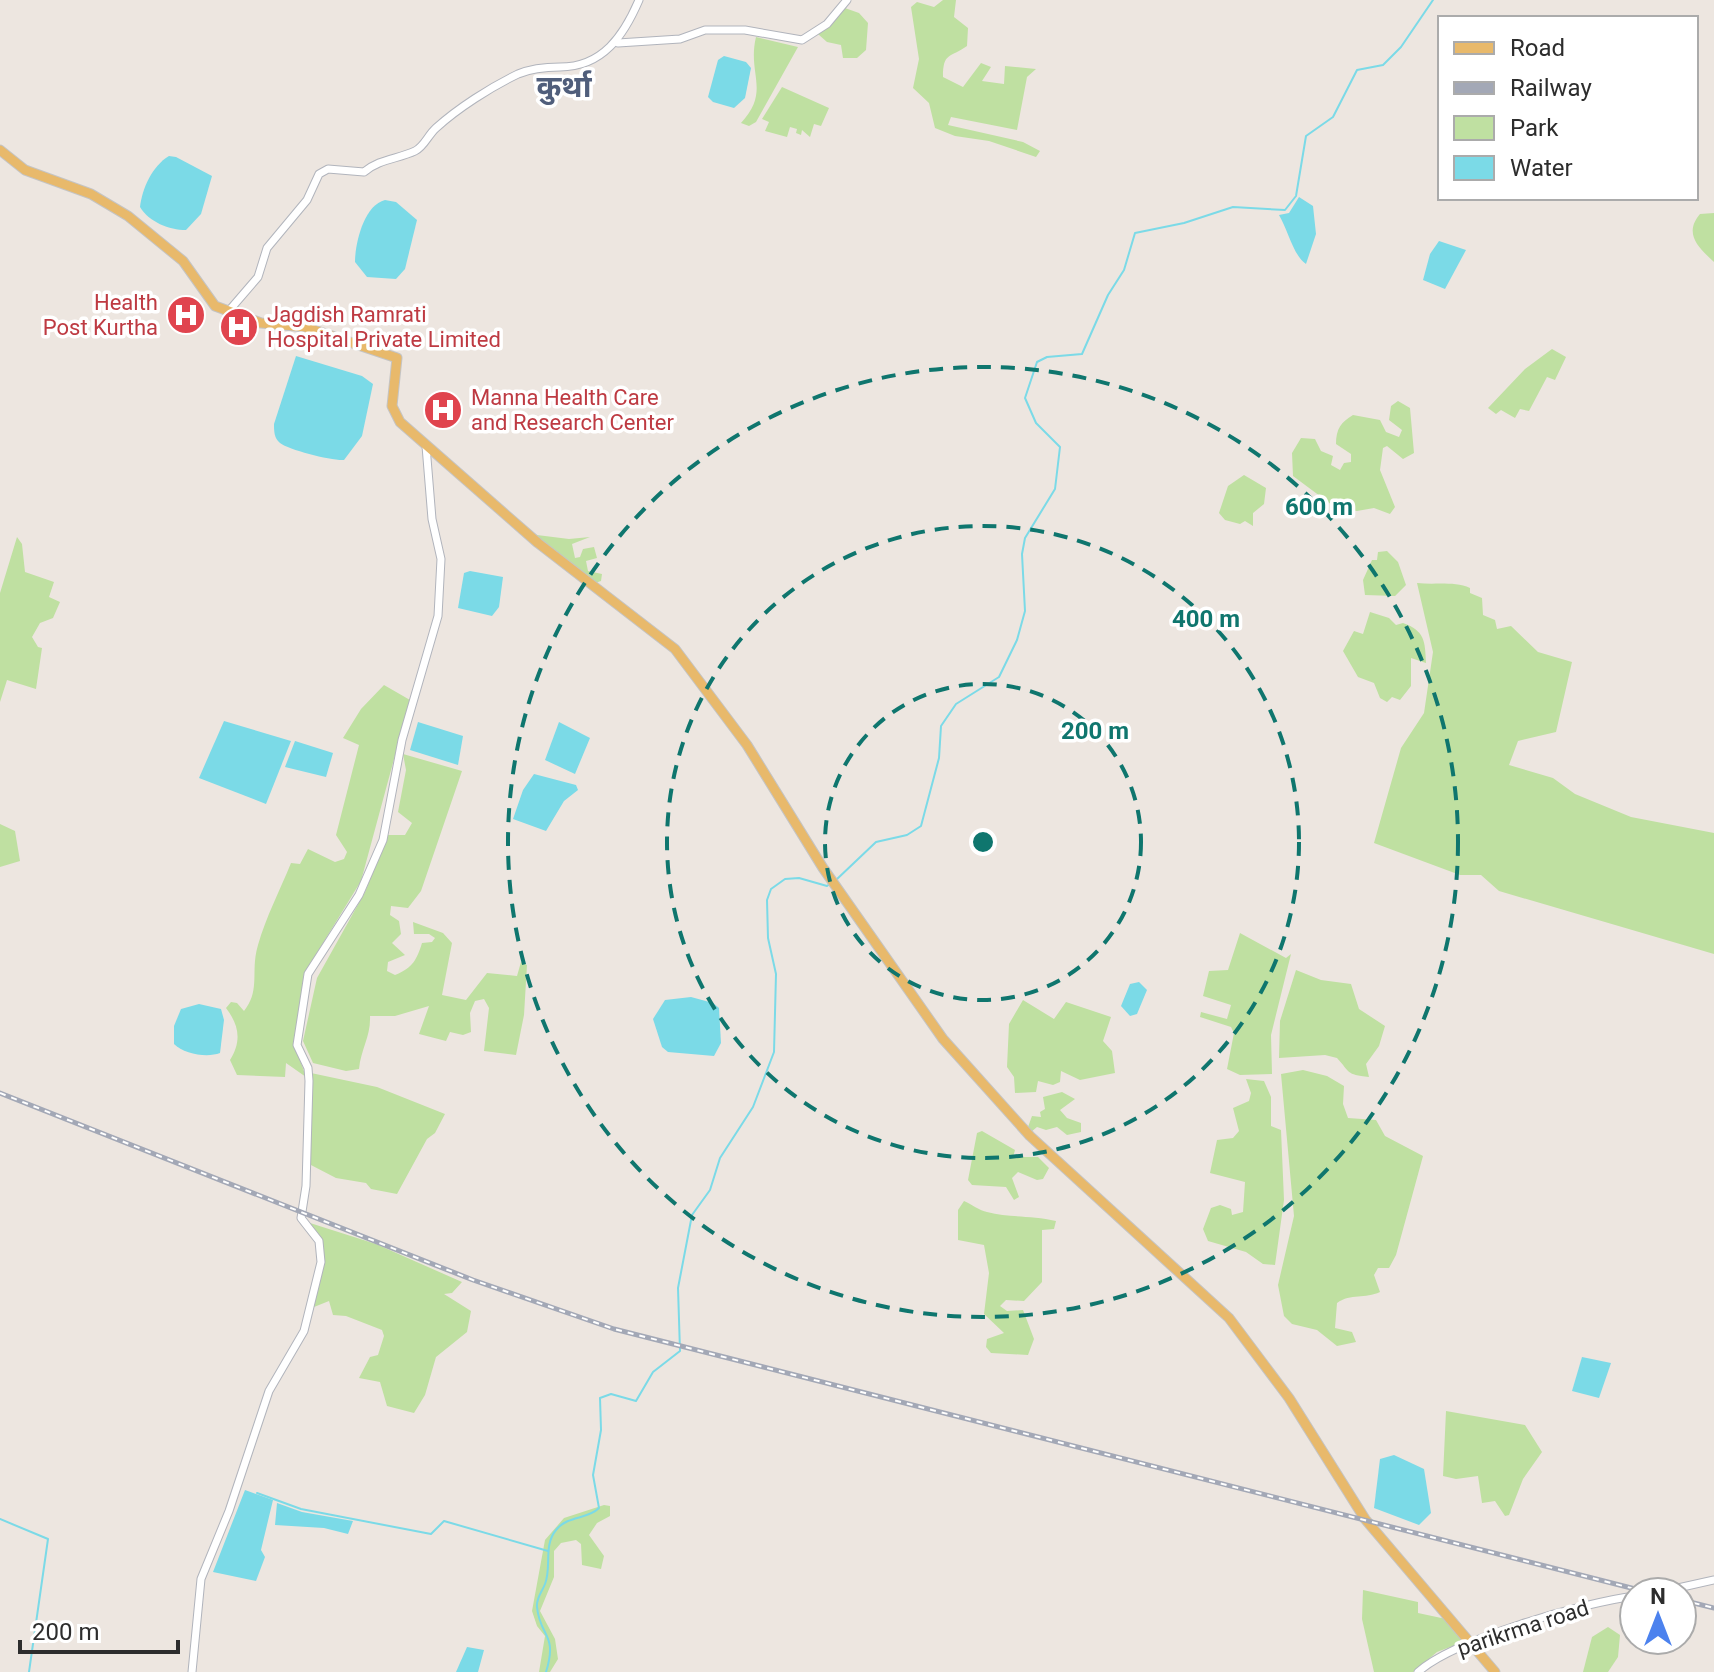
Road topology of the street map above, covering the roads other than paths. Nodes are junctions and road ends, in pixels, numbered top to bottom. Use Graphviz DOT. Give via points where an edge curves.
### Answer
graph roads {
  1 [pos="639,0"];
  2 [pos="847,0"];
  3 [pos="618,43"];
  4 [pos="0,150"];
  5 [pos="227,313"];
  6 [pos="426,446"];
  7 [pos="1618,1600"];
  8 [pos="1471,1641"];
  9 [pos="192,1672"];
  10 [pos="1418,1672"];
  11 [pos="1495,1672"];
  1 -- 3 [label="street"];
  2 -- 3 [label="street" via="827,24 802,40 745,30 705,30 680,39"];
  3 -- 5 [label="street" via="578,64 518,74 487,90 412,152 375,163 364,172 324,171 270,244 258,277"];
  4 -- 5 [label="main road" via="25,170 91,194 128,216 183,261 208,301"];
  5 -- 6 [label="main road" via="305,327 397,358 394,415"];
  6 -- 8 [label="main road" via="538,543 675,649 747,745 823,868 943,1039 1030,1136 1229,1318 1289,1398 1365,1519"];
  6 -- 9 [label="street" via="441,559 438,616 402,740 383,840 359,895 308,974 298,1034 309,1081 301,1218 321,1247 317,1281 304,1331 269,1391 201,1579"];
  7 -- 8 [label="street, parikrma road"];
  8 -- 10 [label="street, parikrma road"];
  8 -- 11 [label="main road"];
}
